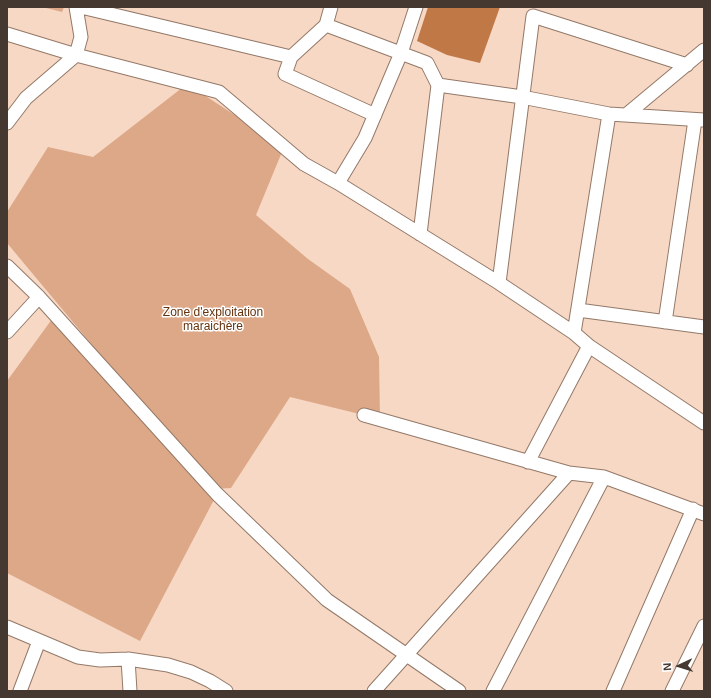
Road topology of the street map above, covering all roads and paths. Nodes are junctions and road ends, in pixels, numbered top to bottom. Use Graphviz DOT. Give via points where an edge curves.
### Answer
graph roads {
  1 [pos="76,7"];
  2 [pos="81,7"];
  3 [pos="331,7"];
  4 [pos="416,7"];
  5 [pos="326,25"];
  6 [pos="7,34"];
  7 [pos="704,50"];
  8 [pos="401,53"];
  9 [pos="76,55"];
  10 [pos="291,57"];
  11 [pos="686,65"];
  12 [pos="438,85"];
  13 [pos="522,97"];
  14 [pos="609,114"];
  15 [pos="375,115"];
  16 [pos="626,115"];
  17 [pos="8,119"];
  18 [pos="699,120"];
  19 [pos="338,184"];
  20 [pos="420,234"];
  21 [pos="7,266"];
  22 [pos="499,283"];
  23 [pos="39,297"];
  24 [pos="578,310"];
  25 [pos="665,322"];
  26 [pos="704,327"];
  27 [pos="7,332"];
  28 [pos="574,333"];
  29 [pos="589,346"];
  30 [pos="364,415"];
  31 [pos="704,423"];
  32 [pos="528,462"];
  33 [pos="569,473"];
  34 [pos="604,477"];
  35 [pos="698,512"];
  36 [pos="704,626"];
  37 [pos="7,627"];
  38 [pos="39,641"];
  39 [pos="407,655"];
  40 [pos="128,659"];
  41 [pos="20,691"];
  42 [pos="130,691"];
  43 [pos="226,691"];
  44 [pos="374,691"];
  45 [pos="459,691"];
  46 [pos="493,691"];
  47 [pos="613,691"];
  48 [pos="672,691"];
  1 -- 9 [label="street" via="81,37"];
  2 -- 10 [label="street"];
  3 -- 5 [label="street"];
  4 -- 8 [label="street"];
  5 -- 8 [label="street"];
  5 -- 10 [label="street"];
  6 -- 9 [label="street"];
  7 -- 11 [label="street"];
  8 -- 12 [label="street" via="427,63"];
  8 -- 15 [label="street"];
  9 -- 17 [label="street" via="26,98"];
  9 -- 19 [label="street" via="220,92 304,164"];
  10 -- 15 [label="street" via="286,74"];
  11 -- 13 [label="street" via="533,16"];
  11 -- 16 [label="street"];
  12 -- 13 [label="street"];
  12 -- 20 [label="street"];
  13 -- 14 [label="street"];
  13 -- 22 [label="street"];
  14 -- 16 [label="street"];
  14 -- 24 [label="street"];
  15 -- 19 [label="street" via="365,138"];
  16 -- 18 [label="street"];
  18 -- 25 [label="street"];
  19 -- 20 [label="street"];
  20 -- 22 [label="street"];
  21 -- 23 [label="street"];
  22 -- 28 [label="street"];
  23 -- 27 [label="street"];
  23 -- 39 [label="street" via="223,499 327,600"];
  24 -- 25 [label="street"];
  24 -- 28 [label="street"];
  25 -- 26 [label="street"];
  28 -- 29 [label="street"];
  29 -- 31 [label="street"];
  29 -- 32 [label="street"];
  30 -- 32 [label="street"];
  32 -- 33 [label="street"];
  33 -- 34 [label="street"];
  33 -- 39 [label="street"];
  34 -- 35 [label="street"];
  34 -- 46 [label="street"];
  35 -- 47 [label="street"];
  36 -- 48 [label="street"];
  37 -- 38 [label="street"];
  38 -- 40 [label="street" via="84,658"];
  38 -- 41 [label="street"];
  39 -- 44 [label="street"];
  39 -- 45 [label="street"];
  40 -- 42 [label="street"];
  40 -- 43 [label="street" via="168,665 191,672 210,680"];
}
